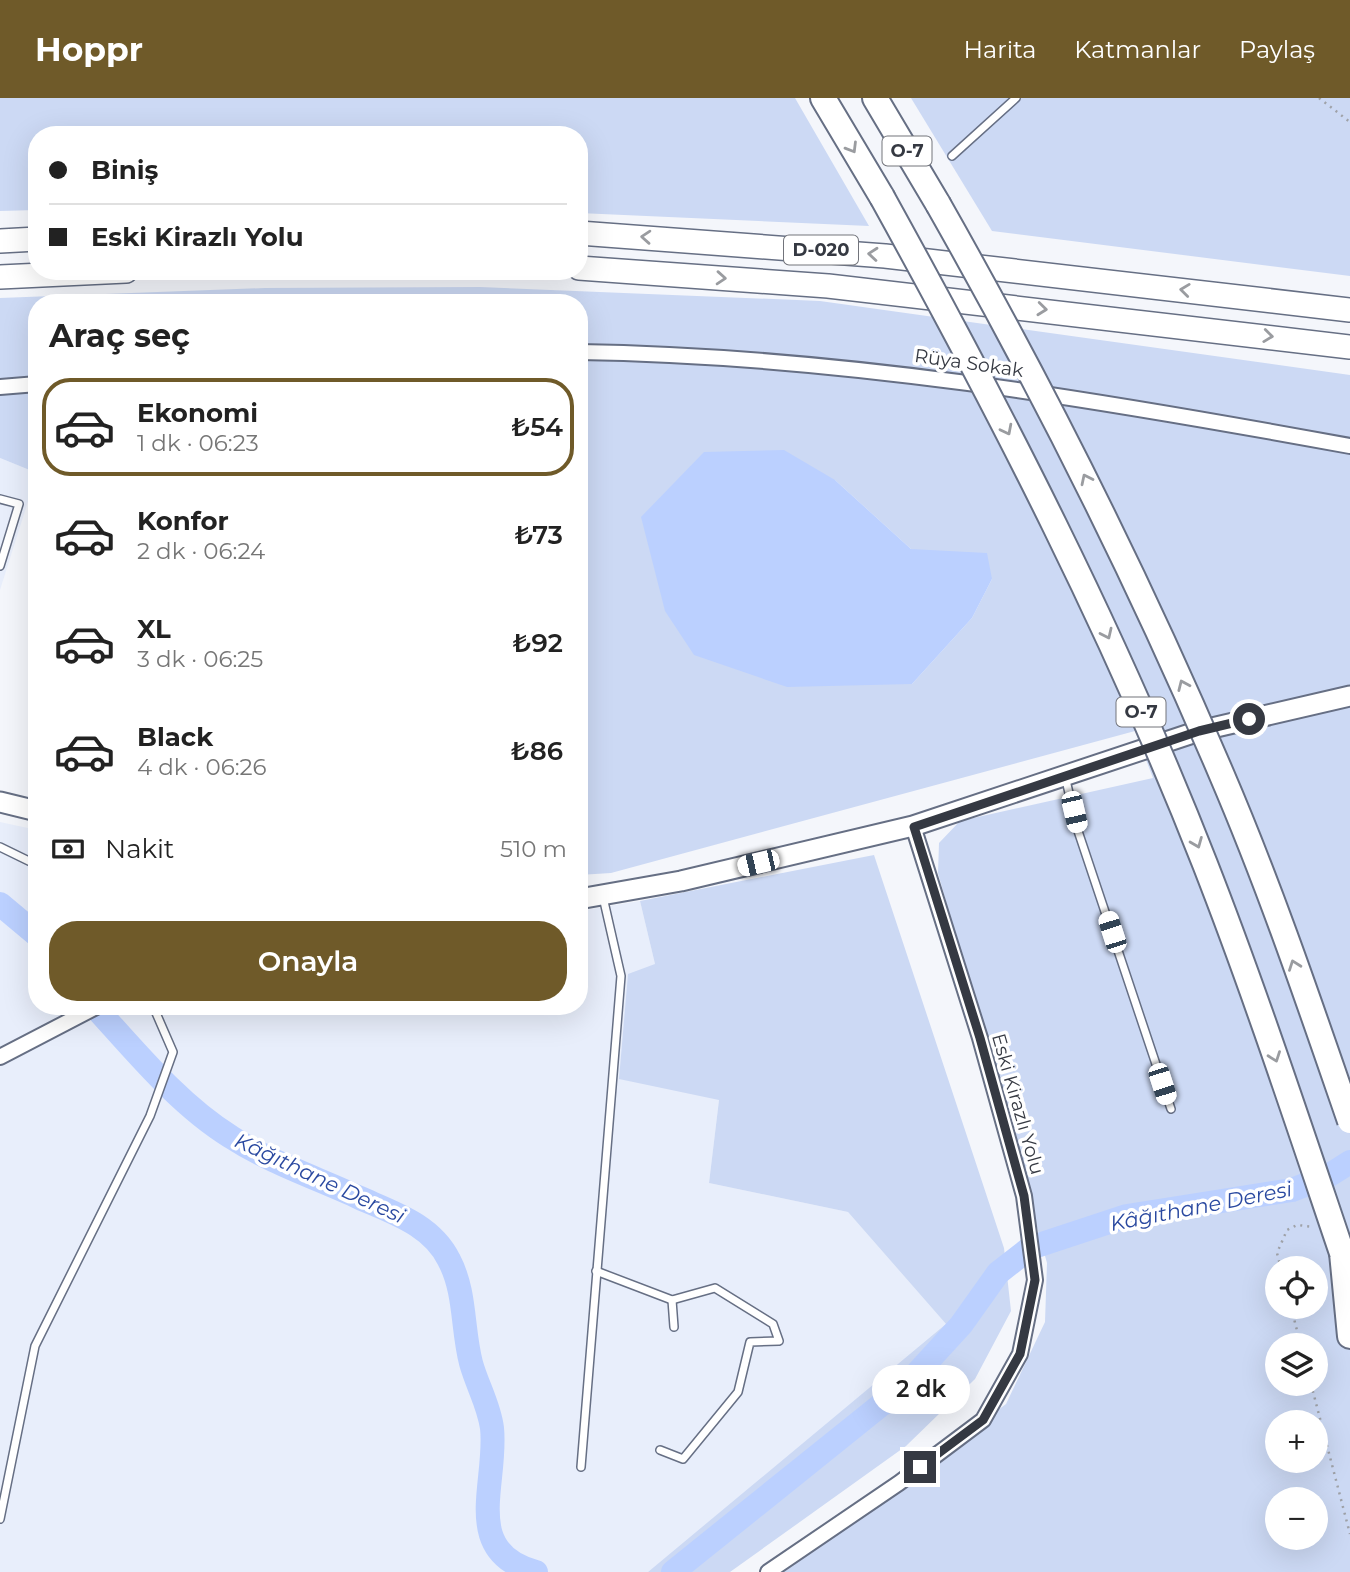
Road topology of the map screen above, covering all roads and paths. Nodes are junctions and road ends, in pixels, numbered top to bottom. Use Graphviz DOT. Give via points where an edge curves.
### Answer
graph roads {
  1 [pos="823,98"];
  2 [pos="875,98"];
  3 [pos="1016,98"];
  4 [pos="1319,98"];
  5 [pos="1350,122"];
  6 [pos="952,156"];
  7 [pos="588,234"];
  8 [pos="28,239"];
  9 [pos="0,241"];
  10 [pos="588,269"];
  11 [pos="28,276"];
  12 [pos="0,277"];
  13 [pos="1350,310"];
  14 [pos="1302,341"];
  15 [pos="1350,347"];
  16 [pos="588,352"];
  17 [pos="1350,358"];
  18 [pos="28,385"];
  19 [pos="0,387"];
  20 [pos="1350,446"];
  21 [pos="0,499"];
  22 [pos="0,566"];
  23 [pos="1350,696"];
  24 [pos="1065,775"];
  25 [pos="0,802"];
  26 [pos="28,809"];
  27 [pos="914,827"];
  28 [pos="0,847"];
  29 [pos="28,861"];
  30 [pos="603,896"];
  31 [pos="588,898"];
  32 [pos="81,1015"];
  33 [pos="157,1015"];
  34 [pos="0,1057"];
  35 [pos="1171,1109"];
  36 [pos="1350,1121"];
  37 [pos="1324,1228"];
  38 [pos="1342,1253"];
  39 [pos="1278,1256"];
  40 [pos="596,1270"];
  41 [pos="1350,1279"];
  42 [pos="672,1300"];
  43 [pos="674,1327"];
  44 [pos="1350,1336"];
  45 [pos="1314,1396"];
  46 [pos="660,1450"];
  47 [pos="581,1467"];
  48 [pos="0,1518"];
  49 [pos="1350,1534"];
  50 [pos="768,1572"];
  1 -- 38 [label="highway, O-7, one-way, bridge" via="980,377 1068,549 1127,678 1205,865"];
  36 -- 2 [label="highway, O-7, one-way, bridge" via="1253,852 1176,670 1080,466 1002,316"];
  3 -- 6 [label="lane"];
  4 -- 5 [label="path"];
  13 -- 7 [label="highway, D-020, one-way" via="885,256"];
  8 -- 9 [label="highway"];
  10 -- 14 [label="highway, D-020, one-way" via="828,286"];
  11 -- 12 [label="highway"];
  14 -- 15 [label="highway, D-020"];
  14 -- 17 [label="highway"];
  16 -- 20 [label="street, Rüya Sokak" via="695,354 843,366 1093,401"];
  18 -- 19 [label="street"];
  21 -- 22 [label="lane" via="19,504"];
  23 -- 24 [label="main road" via="1199,731"];
  24 -- 27 [label="main road"];
  24 -- 35 [label="lane" via="1078,831"];
  25 -- 26 [label="main road"];
  27 -- 30 [label="main road"];
  27 -- 50 [label="street, Eski Kirazlı Yolu" via="980,1038 1030,1227 1035,1280 1020,1354 983,1420 900,1483"];
  28 -- 29 [label="lane"];
  30 -- 31 [label="main road"];
  30 -- 40 [label="lane" via="621,975"];
  32 -- 34 [label="street"];
  33 -- 48 [label="lane" via="173,1052 150,1116 35,1346"];
  37 -- 39 [label="path" via="1297,1225 1287,1230 1280,1238"];
  38 -- 41 [label="highway, O-7"];
  38 -- 44 [label="highway"];
  40 -- 42 [label="lane"];
  40 -- 47 [label="lane"];
  42 -- 43 [label="lane"];
  42 -- 46 [label="lane" via="715,1287 772,1324 779,1341 750,1342 738,1392 682,1458"];
  45 -- 49 [label="path"];
}
